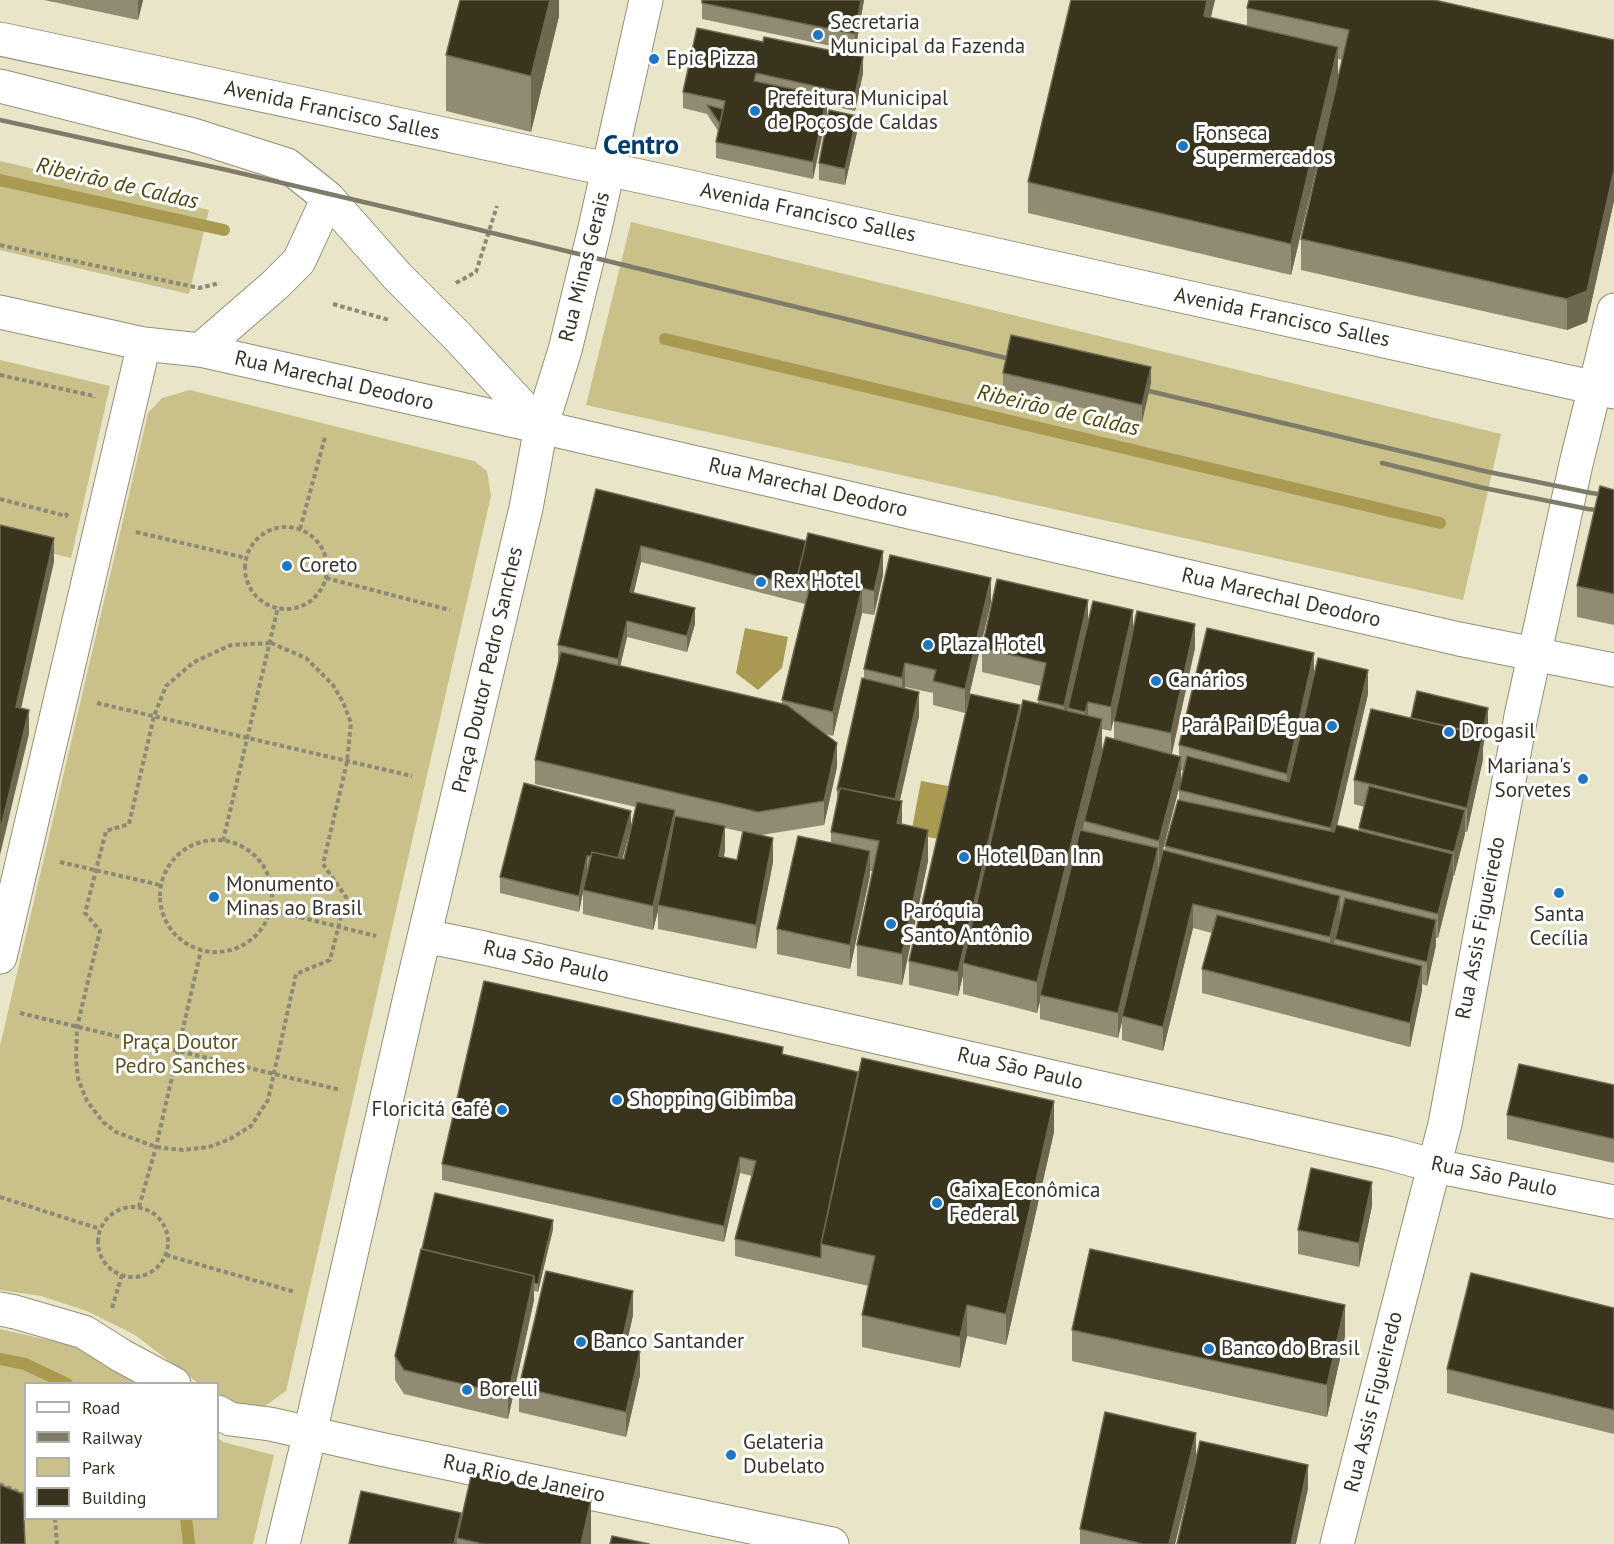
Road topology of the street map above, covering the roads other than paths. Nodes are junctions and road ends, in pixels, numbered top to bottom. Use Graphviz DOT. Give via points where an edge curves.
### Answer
graph roads {
  1 [pos="646,0"];
  2 [pos="0,39"];
  3 [pos="0,86"];
  4 [pos="609,170"];
  5 [pos="328,198"];
  6 [pos="1614,309"];
  7 [pos="0,312"];
  8 [pos="144,344"];
  9 [pos="200,350"];
  10 [pos="1605,390"];
  11 [pos="541,427"];
  12 [pos="1535,655"];
  13 [pos="1614,670"];
  14 [pos="425,936"];
  15 [pos="0,957"];
  16 [pos="1435,1166"];
  17 [pos="1614,1202"];
  18 [pos="0,1309"];
  19 [pos="172,1382"];
  20 [pos="219,1413"];
  21 [pos="310,1433"];
  22 [pos="283,1544"];
  23 [pos="832,1544"];
  24 [pos="1337,1544"];
  1 -- 4 [label="street, Rua Minas Gerais"];
  2 -- 4 [label="street, Avenida Francisco Salles"];
  3 -- 5 [label="street" via="193,135 287,165"];
  4 -- 10 [label="street, Avenida Francisco Salles"];
  4 -- 11 [label="street, Rua Minas Gerais" via="565,350"];
  5 -- 9 [label="street" via="299,261"];
  5 -- 11 [label="street"];
  6 -- 10 [label="street, Rua Assis Figueiredo"];
  7 -- 8 [label="street, Rua Marechal Deodoro"];
  8 -- 9 [label="street, Rua Marechal Deodoro"];
  8 -- 15 [label="street"];
  9 -- 11 [label="street, Rua Marechal Deodoro"];
  10 -- 12 [label="street, Rua Assis Figueiredo" via="1576,464"];
  11 -- 12 [label="street, Rua Marechal Deodoro"];
  11 -- 14 [label="street, Praça Doutor Pedro Sanches"];
  12 -- 13 [label="street, Rua Marechal Deodoro"];
  12 -- 16 [label="street, Rua Assis Figueiredo"];
  14 -- 16 [label="street, Rua São Paulo"];
  14 -- 21 [label="street, Praça Doutor Pedro Sanches"];
  16 -- 17 [label="street, Rua São Paulo"];
  16 -- 24 [label="street, Rua Assis Figueiredo"];
  18 -- 19 [label="street" via="84,1332"];
  20 -- 21 [label="street, Rua Rio de Janeiro" via="230,1419"];
  21 -- 22 [label="street, Praça Doutor Pedro Sanches"];
  21 -- 23 [label="street, Rua Rio de Janeiro"];
}
